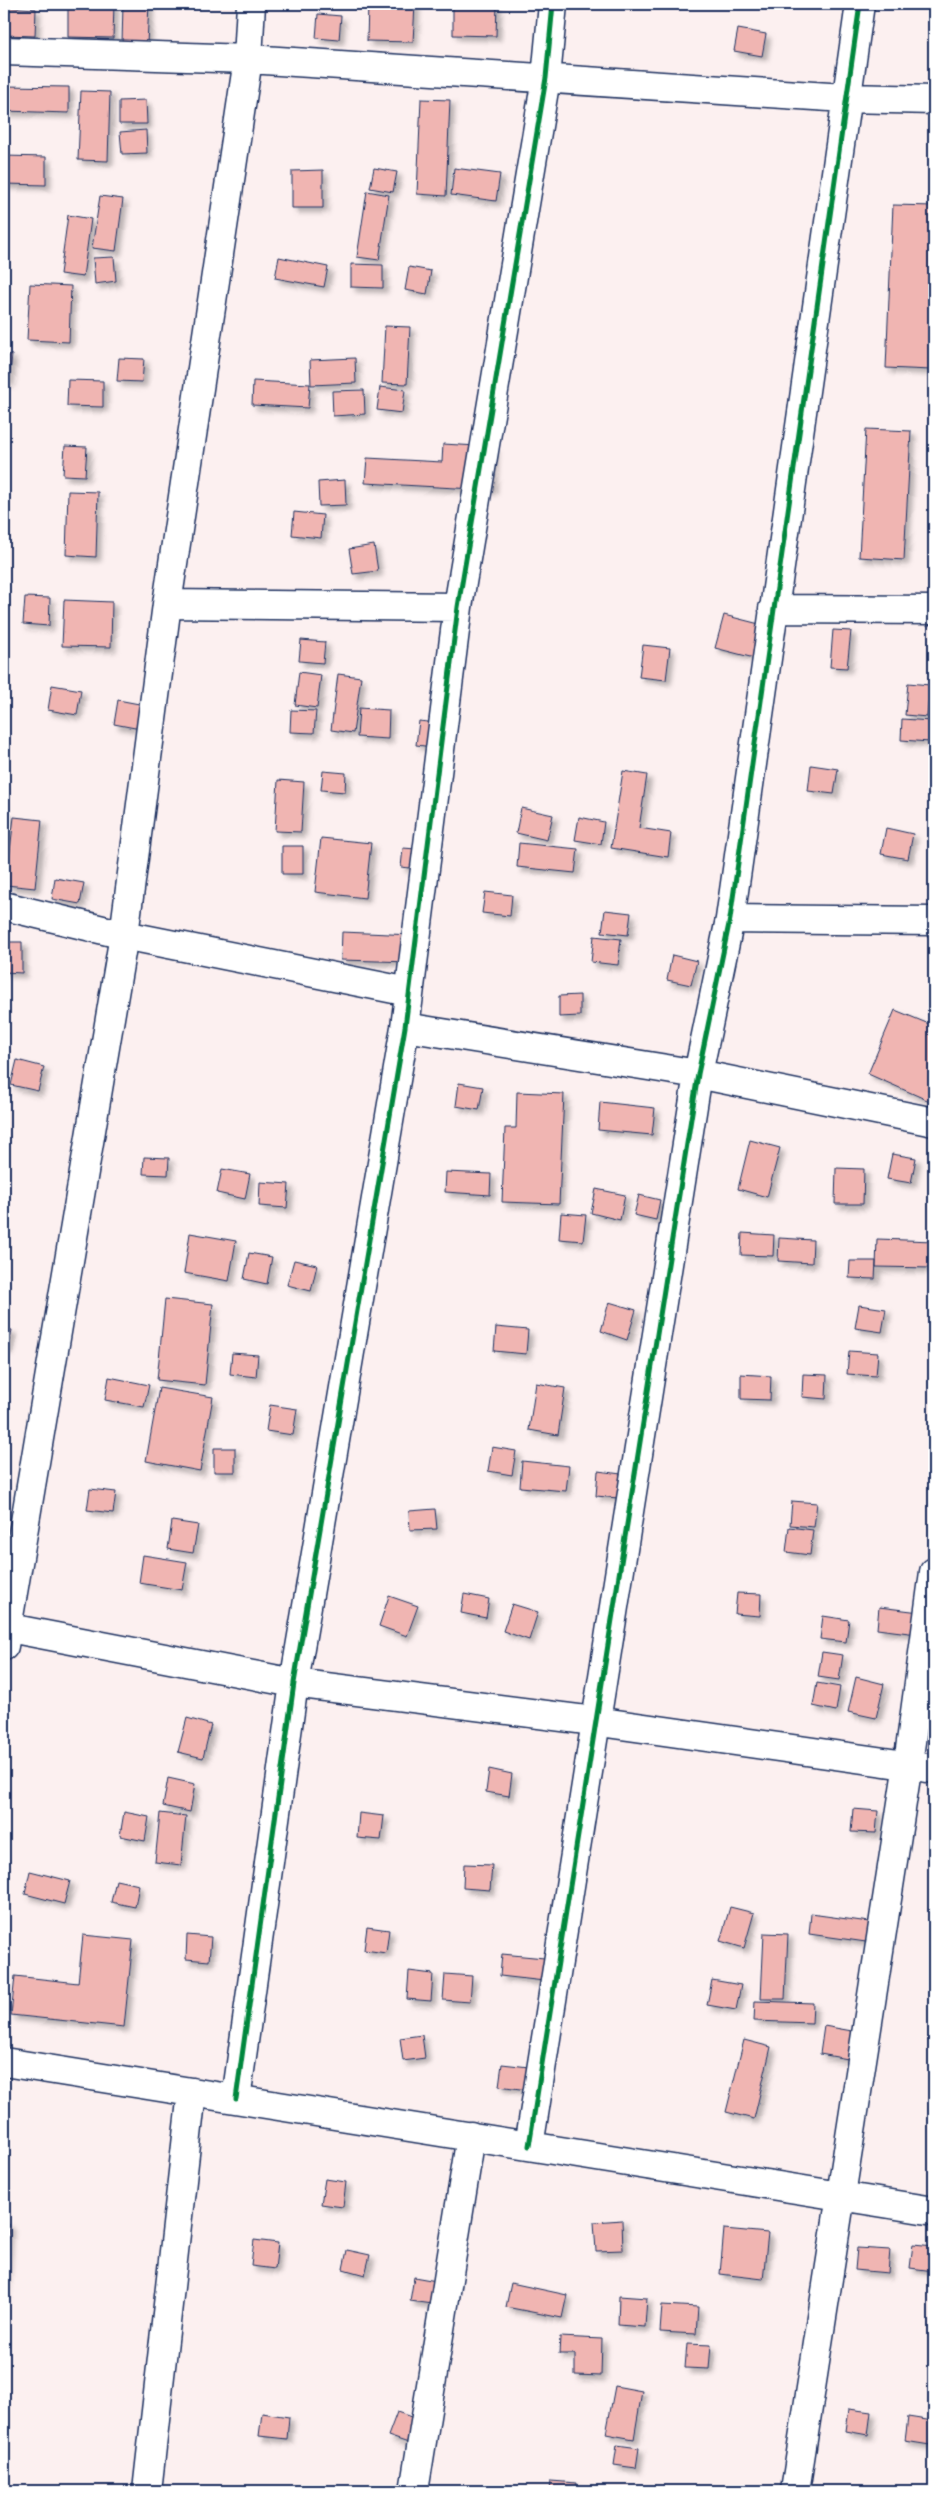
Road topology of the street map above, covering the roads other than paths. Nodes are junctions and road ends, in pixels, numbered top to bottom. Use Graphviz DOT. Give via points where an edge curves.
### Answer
graph roads {
  1 [pos="251,4"];
  2 [pos="553,4"];
  3 [pos="860,4"];
  4 [pos="4,51"];
  5 [pos="248,59"];
  6 [pos="546,78"];
  7 [pos="845,98"];
  8 [pos="934,100"];
  9 [pos="166,604"];
  10 [pos="458,607"];
  11 [pos="772,609"];
  12 [pos="934,610"];
  13 [pos="4,906"];
  14 [pos="730,919"];
  15 [pos="934,921"];
  16 [pos="124,935"];
  17 [pos="409,992"];
  18 [pos="405,1026"];
  19 [pos="698,1074"];
  20 [pos="934,1122"];
  21 [pos="934,1572"];
  22 [pos="5,1633"];
  23 [pos="294,1683"];
  24 [pos="594,1721"];
  25 [pos="921,1767"];
  26 [pos="4,2062"];
  27 [pos="192,2092"];
  28 [pos="236,2099"];
  29 [pos="471,2136"];
  30 [pos="529,2146"];
  31 [pos="842,2195"];
  32 [pos="934,2211"];
  33 [pos="147,2491"];
  34 [pos="414,2491"];
  35 [pos="794,2491"];
  1 -- 5 [label="street"];
  2 -- 6 [label="street"];
  3 -- 7 [label="street"];
  4 -- 5 [label="street"];
  5 -- 6 [label="street"];
  5 -- 9 [label="street"];
  6 -- 7 [label="street"];
  6 -- 10 [label="street"];
  7 -- 8 [label="street"];
  7 -- 11 [label="street"];
  9 -- 10 [label="street"];
  9 -- 16 [label="street"];
  10 -- 17 [label="street"];
  11 -- 12 [label="street"];
  11 -- 14 [label="street"];
  13 -- 16 [label="street"];
  14 -- 15 [label="street"];
  14 -- 19 [label="street"];
  16 -- 17 [label="street"];
  16 -- 22 [label="street"];
  17 -- 18 [label="street"];
  18 -- 19 [label="street"];
  18 -- 23 [label="street"];
  19 -- 20 [label="street"];
  19 -- 24 [label="street"];
  21 -- 25 [label="street"];
  22 -- 23 [label="street"];
  23 -- 24 [label="street"];
  23 -- 28 [label="street"];
  24 -- 25 [label="street"];
  24 -- 30 [label="street"];
  25 -- 31 [label="street"];
  26 -- 27 [label="street"];
  27 -- 28 [label="street"];
  27 -- 33 [label="street"];
  28 -- 29 [label="street"];
  29 -- 30 [label="street"];
  29 -- 34 [label="street"];
  30 -- 31 [label="street"];
  31 -- 32 [label="street"];
  31 -- 35 [label="street"];
}
